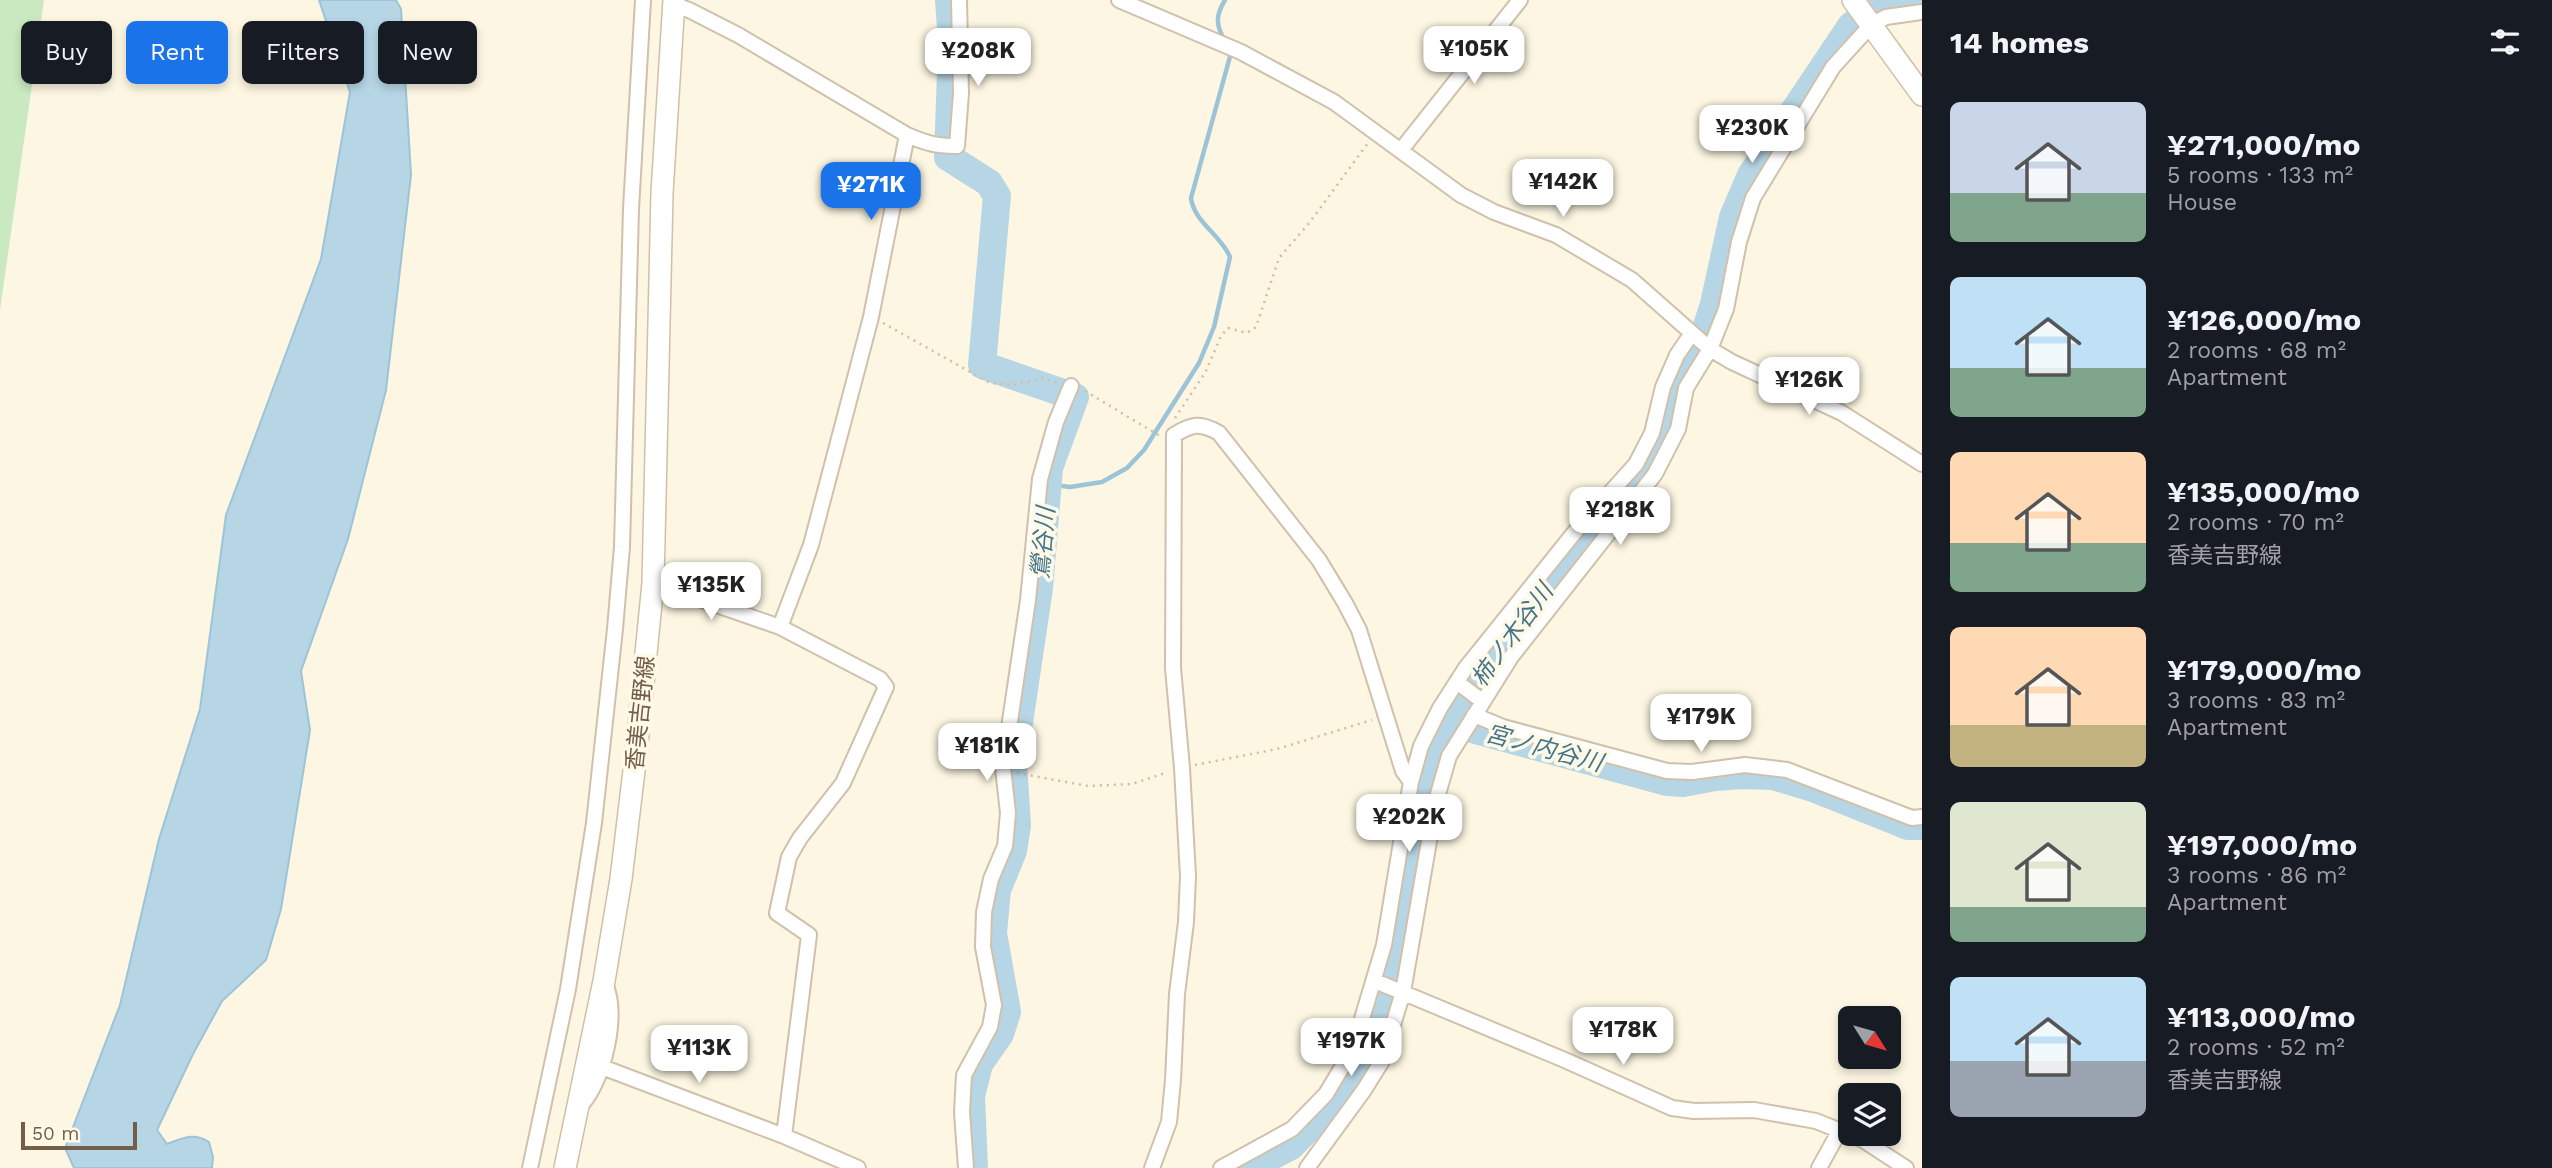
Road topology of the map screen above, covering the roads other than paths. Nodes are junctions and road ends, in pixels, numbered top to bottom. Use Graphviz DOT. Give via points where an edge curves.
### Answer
graph roads {
  1 [pos="643,0"];
  2 [pos="959,0"];
  3 [pos="1119,0"];
  4 [pos="1520,0"];
  5 [pos="674,3"];
  6 [pos="1922,12"];
  7 [pos="1864,14"];
  8 [pos="1922,95"];
  9 [pos="907,135"];
  10 [pos="1401,150"];
  11 [pos="1701,341"];
  12 [pos="1069,393"];
  13 [pos="1922,464"];
  14 [pos="653,583"];
  15 [pos="780,627"];
  16 [pos="1459,684"];
  17 [pos="1479,699"];
  18 [pos="1469,723"];
  19 [pos="1411,782"];
  20 [pos="1922,817"];
  21 [pos="604,981"];
  22 [pos="1377,982"];
  23 [pos="1401,991"];
  24 [pos="602,1067"];
  25 [pos="577,1110"];
  26 [pos="1838,1129"];
  27 [pos="1838,1134"];
  28 [pos="784,1136"];
  29 [pos="1872,1146"];
  30 [pos="530,1168"];
  31 [pos="565,1168"];
  32 [pos="858,1168"];
  33 [pos="966,1168"];
  34 [pos="1152,1168"];
  35 [pos="1221,1168"];
  36 [pos="1307,1168"];
  37 [pos="1819,1168"];
  38 [pos="1906,1168"];
  1 -- 30 [label="street" via="615,629 594,823 568,989"];
  2 -- 9 [label="street" via="957,146 933,146"];
  3 -- 10 [label="street" via="1241,52 1334,102"];
  4 -- 10 [label="street"];
  5 -- 9 [label="street" via="738,35"];
  5 -- 14 [label="main road, 香美吉野線" via="662,193"];
  6 -- 7 [label="street" via="1886,17"];
  7 -- 8 [label="main road"];
  7 -- 11 [label="street" via="1753,198 1726,309"];
  9 -- 15 [label="street" via="871,317 811,545"];
  10 -- 11 [label="street" via="1461,195 1556,235 1632,280"];
  11 -- 13 [label="street" via="1732,362 1842,413"];
  11 -- 16 [label="street" via="1677,355 1662,387 1652,433 1636,464 1574,533"];
  11 -- 17 [label="street" via="1678,429 1656,474"];
  12 -- 33 [label="street" via="1040,479 1003,768 1008,813 1005,846 984,912 983,947 994,1005 990,1027 964,1075 961,1112"];
  14 -- 15 [label="street"];
  14 -- 21 [label="main road, 香美吉野線" via="623,865"];
  15 -- 28 [label="street" via="880,679 886,687 843,783 789,857 778,913 809,935"];
  16 -- 17 [label="street"];
  16 -- 19 [label="street" via="1440,708 1421,746"];
  17 -- 18 [label="street"];
  18 -- 20 [label="street" via="1503,727 1667,772 1745,765 1787,770 1912,818"];
  18 -- 23 [label="street" via="1448,756 1436,802"];
  19 -- 22 [label="street"];
  19 -- 34 [label="street" via="1403,771 1359,630 1319,559 1219,433 1193,424 1174,435 1173,668 1188,876 1169,1122"];
  21 -- 24 [label="street" via="611,997"];
  21 -- 25 [label="main road, 香美吉野線"];
  22 -- 23 [label="street"];
  22 -- 35 [label="street" via="1353,1049 1326,1094 1292,1129"];
  23 -- 26 [label="street" via="1672,1108 1755,1110"];
  23 -- 36 [label="street" via="1382,1060"];
  24 -- 25 [label="street" via="589,1097"];
  24 -- 28 [label="street"];
  25 -- 31 [label="main road, 香美吉野線"];
  27 -- 37 [label="street"];
  28 -- 32 [label="street"];
  29 -- 38 [label="street"];
}
